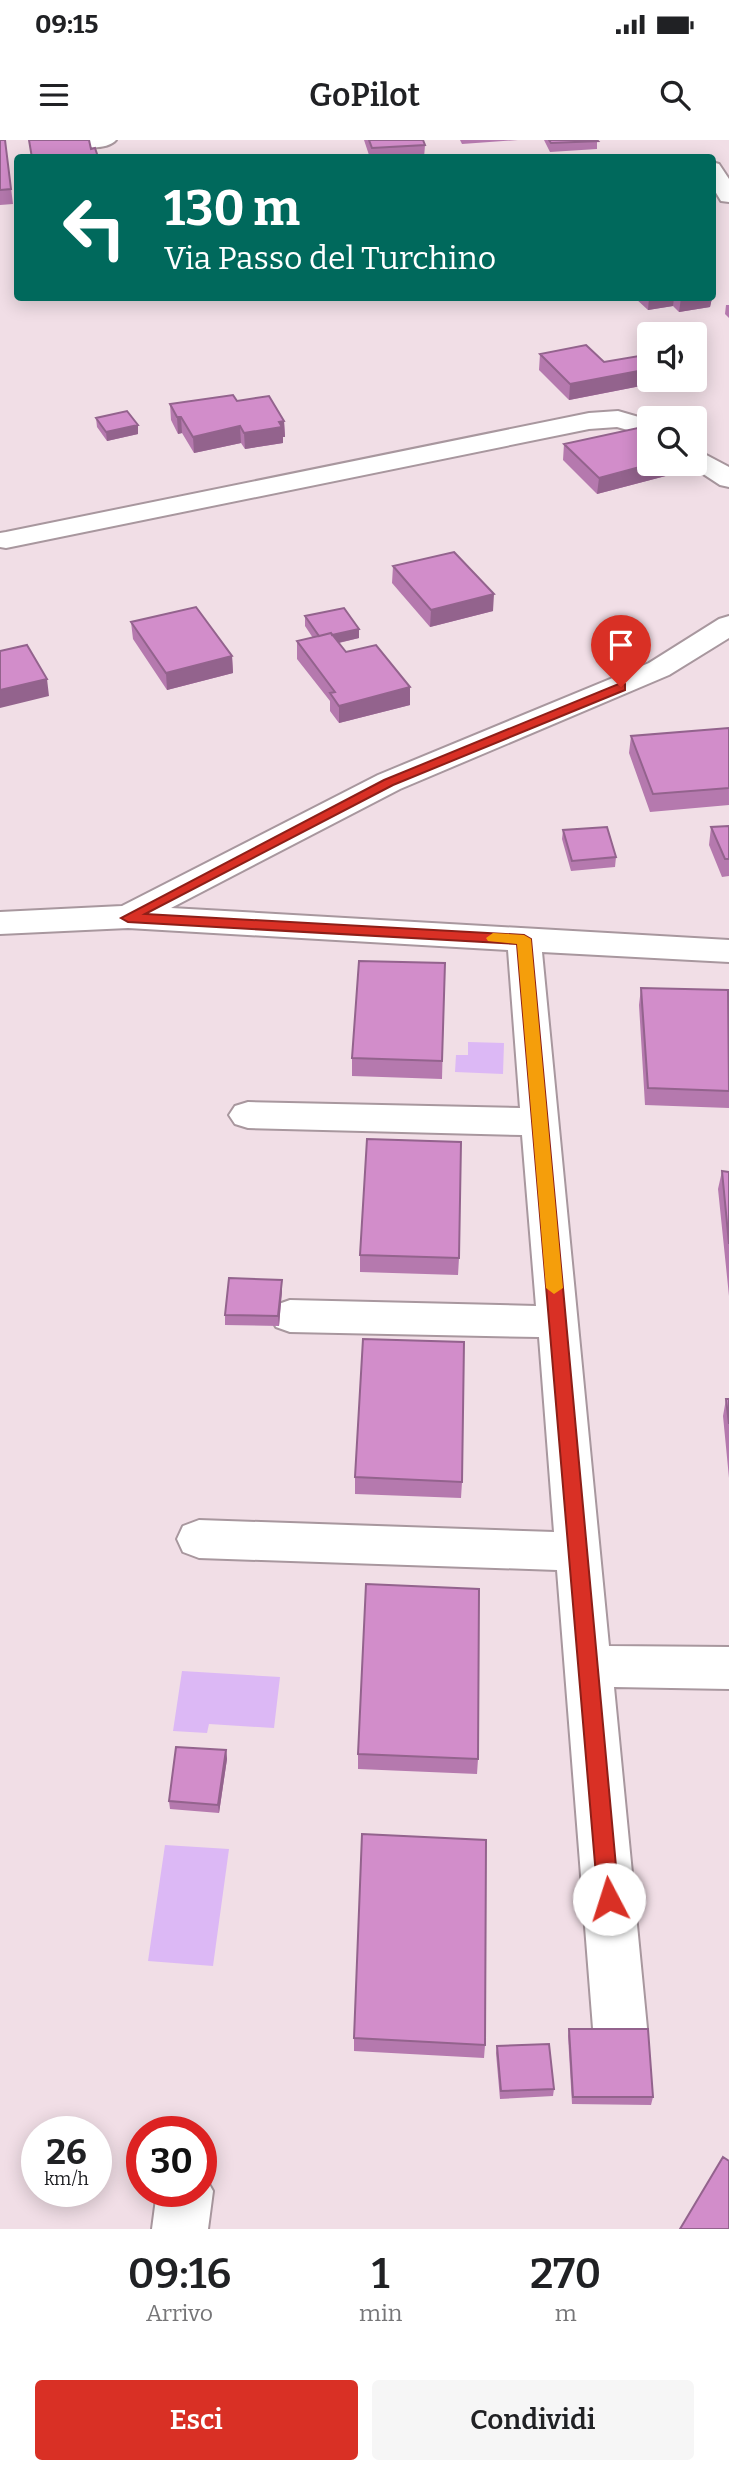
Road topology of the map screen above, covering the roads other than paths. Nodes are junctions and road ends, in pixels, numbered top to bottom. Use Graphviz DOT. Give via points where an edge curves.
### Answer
graph roads {
  1 [pos="77,140"];
  2 [pos="106,140"];
  3 [pos="716,174"];
  4 [pos="729,195"];
  5 [pos="637,425"];
  6 [pos="707,464"];
  7 [pos="729,478"];
  8 [pos="6,540"];
  9 [pos="729,625"];
  10 [pos="128,918"];
  11 [pos="0,923"];
  12 [pos="524,939"];
  13 [pos="729,951"];
  14 [pos="248,1115"];
  15 [pos="540,1122"];
  16 [pos="290,1316"];
  17 [pos="557,1322"];
  18 [pos="199,1539"];
  19 [pos="578,1552"];
  20 [pos="588,1666"];
  21 [pos="729,1668"];
  22 [pos="620,2028"];
  23 [pos="183,2207"];
  24 [pos="180,2229"];
  1 -- 2 [label="street"];
  3 -- 4 [label="street"];
  5 -- 8 [label="street" via="618,419 589,421"];
  6 -- 7 [label="street"];
  9 -- 10 [label="street" via="640,678 389,782"];
  10 -- 11 [label="street"];
  10 -- 12 [label="street"];
  12 -- 13 [label="street"];
  12 -- 15 [label="street"];
  14 -- 15 [label="street"];
  15 -- 17 [label="street"];
  16 -- 17 [label="street"];
  17 -- 19 [label="street"];
  18 -- 19 [label="street"];
  19 -- 20 [label="street"];
  20 -- 21 [label="street"];
  20 -- 22 [label="street"];
  23 -- 24 [label="street"];
}
